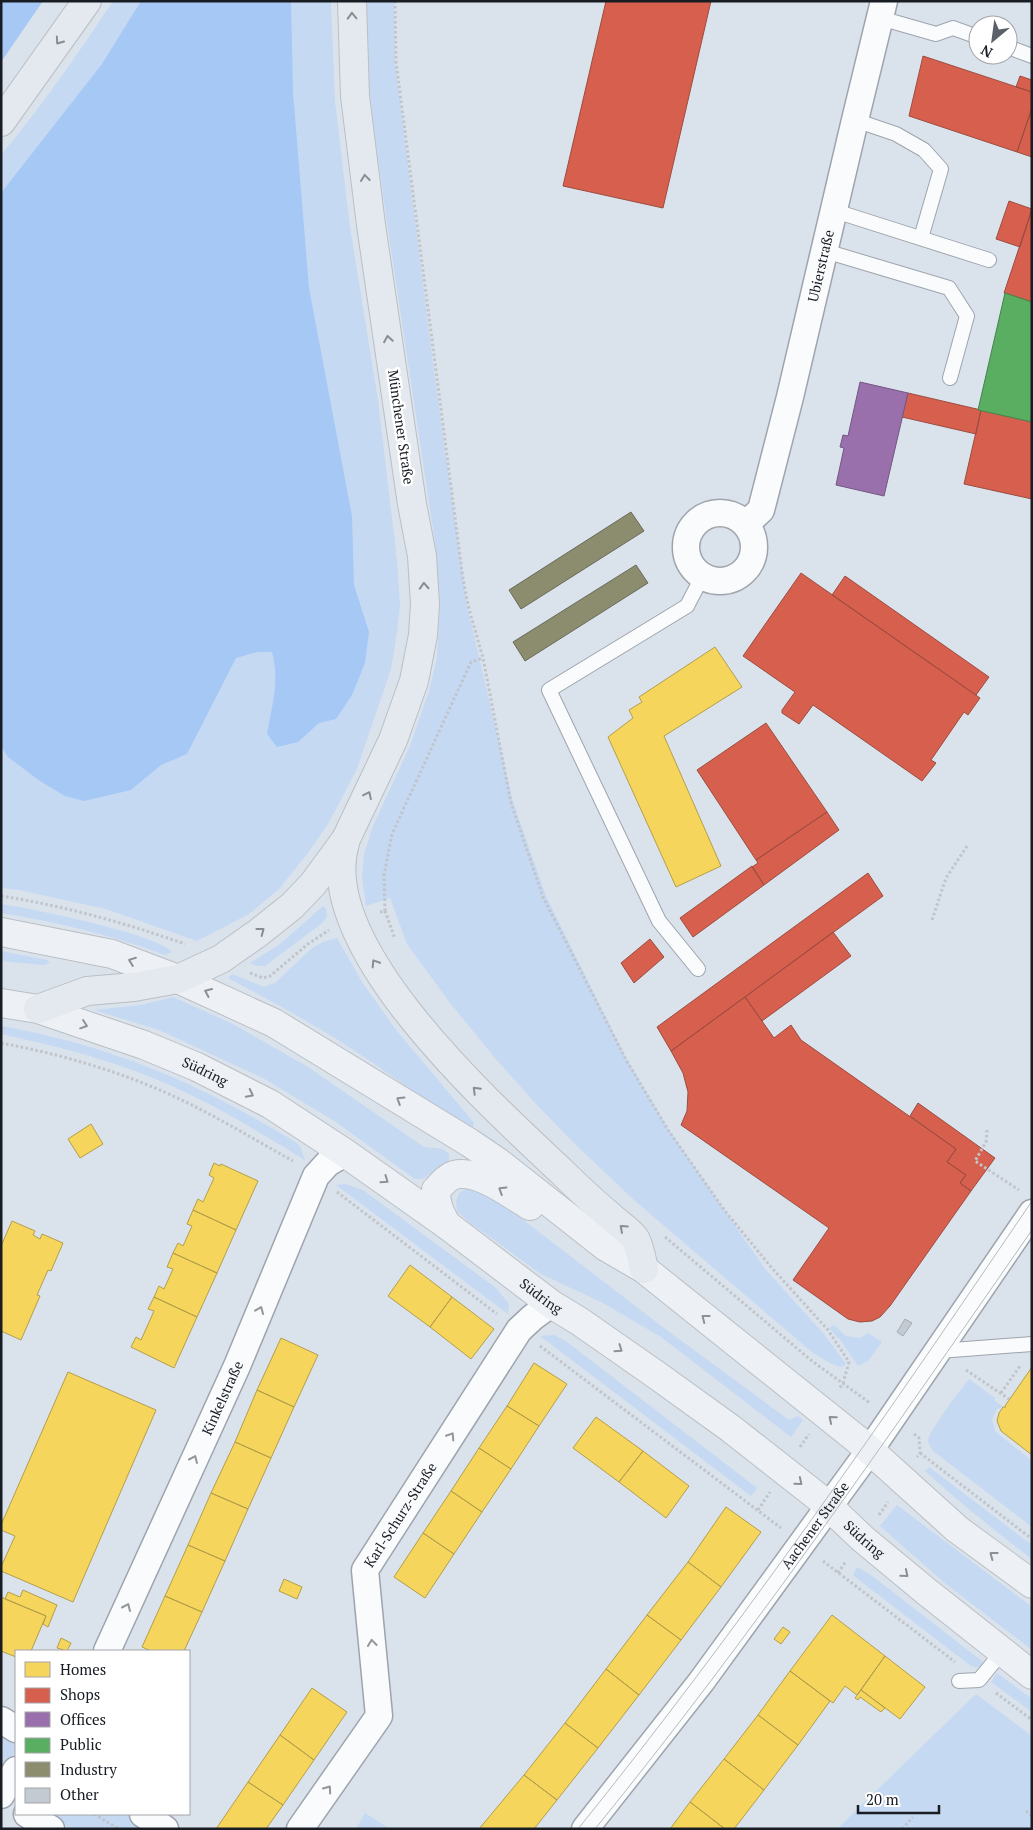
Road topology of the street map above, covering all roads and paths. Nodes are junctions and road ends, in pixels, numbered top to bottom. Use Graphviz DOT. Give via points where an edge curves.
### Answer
graph roads {
  1 [pos="87,1"];
  2 [pos="352,1"];
  3 [pos="882,10"];
  4 [pos="968,33"];
  5 [pos="1018,51"];
  6 [pos="1032,56"];
  7 [pos="855,120"];
  8 [pos="1,122"];
  9 [pos="835,211"];
  10 [pos="921,238"];
  11 [pos="825,250"];
  12 [pos="989,260"];
  13 [pos="950,378"];
  14 [pos="746,524"];
  15 [pos="702,577"];
  16 [pos="482,658"];
  17 [pos="346,839"];
  18 [pos="967,846"];
  19 [pos="1,896"];
  20 [pos="385,910"];
  21 [pos="932,920"];
  22 [pos="354,922"];
  23 [pos="1,932"];
  24 [pos="397,944"];
  25 [pos="221,959"];
  26 [pos="698,970"];
  27 [pos="178,979"];
  28 [pos="1,1003"];
  29 [pos="38,1009"];
  30 [pos="1,1043"];
  31 [pos="988,1130"];
  32 [pos="345,1152"];
  33 [pos="316,1176"];
  34 [pos="1028,1204"];
  35 [pos="448,1225"];
  36 [pos="661,1234"];
  37 [pos="606,1247"];
  38 [pos="644,1270"];
  39 [pos="551,1304"];
  40 [pos="519,1330"];
  41 [pos="1032,1344"];
  42 [pos="939,1351"];
  43 [pos="1022,1364"];
  44 [pos="843,1383"];
  45 [pos="1001,1393"];
  46 [pos="1009,1399"];
  47 [pos="919,1438"];
  48 [pos="870,1450"];
  49 [pos="920,1453"];
  50 [pos="902,1481"];
  51 [pos="829,1506"];
  52 [pos="758,1510"];
  53 [pos="863,1539"];
  54 [pos="1032,1539"];
  55 [pos="1032,1584"];
  56 [pos="107,1650"];
  57 [pos="1002,1652"];
  58 [pos="1032,1675"];
  59 [pos="979,1680"];
  60 [pos="959,1681"];
  61 [pos="1,1720"];
  62 [pos="1032,1720"];
  63 [pos="15,1728"];
  64 [pos="15,1772"];
  65 [pos="1,1796"];
  66 [pos="15,1806"];
  67 [pos="1026,1811"];
  68 [pos="29,1815"];
  69 [pos="96,1815"];
  70 [pos="145,1815"];
  71 [pos="1032,1816"];
  72 [pos="914,1817"];
  73 [pos="51,1829"];
  74 [pos="119,1829"];
  75 [pos="165,1829"];
  76 [pos="300,1829"];
  77 [pos="585,1829"];
  78 [pos="902,1829"];
  1 -- 8 [label="highway, one-way"];
  17 -- 2 [label="highway, Münchener Straße, one-way" via="382,765 406,704 420,653 425,604 422,556 368,205 355,96"];
  3 -- 4 [label="lane" via="936,34 953,28"];
  3 -- 7 [label="street, Ubierstraße"];
  5 -- 6 [label="lane"];
  7 -- 9 [label="street, Ubierstraße"];
  7 -- 10 [label="lane" via="896,134 924,150 942,169"];
  9 -- 10 [label="lane"];
  9 -- 11 [label="street, Ubierstraße"];
  10 -- 12 [label="lane"];
  11 -- 13 [label="lane" via="949,288 967,316"];
  11 -- 14 [label="street, Ubierstraße" via="761,510"];
  14 -- 15 [label="street" via="755,544 750,565 738,576 723,582"];
  14 -- 15 [label="street" via="727,513 716,513 706,515 694,525 685,550 688,561"];
  15 -- 26 [label="lane" via="687,606 549,690 659,921"];
  16 -- 20 [label="path" via="471,662 392,834 384,875"];
  17 -- 22 [label="highway" via="341,872"];
  25 -- 17 [label="highway, one-way" via="292,906 313,884"];
  18 -- 21 [label="path" via="946,878"];
  19 -- 25 [label="path" via="74,910 132,926"];
  20 -- 22 [label="path"];
  20 -- 24 [label="path"];
  22 -- 25 [label="path" via="328,930 270,976 263,978"];
  38 -- 22 [label="highway, one-way" via="636,1239 511,1124 419,1026 387,983 361,941"];
  27 -- 23 [label="main road, one-way" via="112,954"];
  25 -- 27 [label="highway"];
  27 -- 29 [label="highway" via="87,991"];
  37 -- 27 [label="main road, one-way" via="470,1142 274,1023"];
  28 -- 29 [label="main road, Südring"];
  29 -- 32 [label="main road, Südring, one-way" via="144,1045 197,1067 270,1104"];
  30 -- 33 [label="path" via="75,1060 155,1088 192,1105"];
  31 -- 34 [label="path" via="986,1142 975,1161"];
  32 -- 33 [label="street, Kinkelstraße"];
  32 -- 35 [label="main road, Südring, one-way"];
  33 -- 40 [label="path"];
  56 -- 33 [label="street, Kinkelstraße, one-way" via="237,1366"];
  34 -- 42 [label="street, Aachener Straße"];
  37 -- 35 [label="main road, one-way" via="468,1174 453,1175 436,1190 438,1211"];
  35 -- 39 [label="main road, Südring"];
  36 -- 44 [label="path"];
  37 -- 38 [label="main road"];
  48 -- 38 [label="main road, one-way"];
  39 -- 40 [label="street, Karl-Schurz-Straße"];
  39 -- 51 [label="main road, Südring, one-way" via="648,1368"];
  40 -- 52 [label="path"];
  76 -- 40 [label="street, Karl-Schurz-Straße, one-way" via="379,1716 365,1570"];
  41 -- 42 [label="lane"];
  42 -- 45 [label="path"];
  42 -- 48 [label="street, Aachener Straße"];
  43 -- 45 [label="path"];
  45 -- 46 [label="path"];
  47 -- 49 [label="path"];
  48 -- 50 [label="main road"];
  48 -- 51 [label="street, Aachener Straße"];
  49 -- 50 [label="path"];
  49 -- 54 [label="path"];
  50 -- 53 [label="path"];
  55 -- 50 [label="main road, one-way" via="957,1529"];
  51 -- 53 [label="main road, Südring"];
  51 -- 77 [label="street, Aachener Straße" via="701,1682"];
  53 -- 57 [label="main road, Südring, one-way"];
  53 -- 59 [label="path" via="838,1573"];
  57 -- 58 [label="main road, Südring"];
  57 -- 59 [label="lane"];
  59 -- 60 [label="lane"];
  59 -- 62 [label="path"];
  61 -- 63 [label="street"];
  64 -- 65 [label="street"];
  65 -- 66 [label="street"];
  67 -- 71 [label="path"];
  68 -- 73 [label="street"];
  69 -- 74 [label="path"];
  70 -- 75 [label="street"];
  72 -- 78 [label="path"];
}
